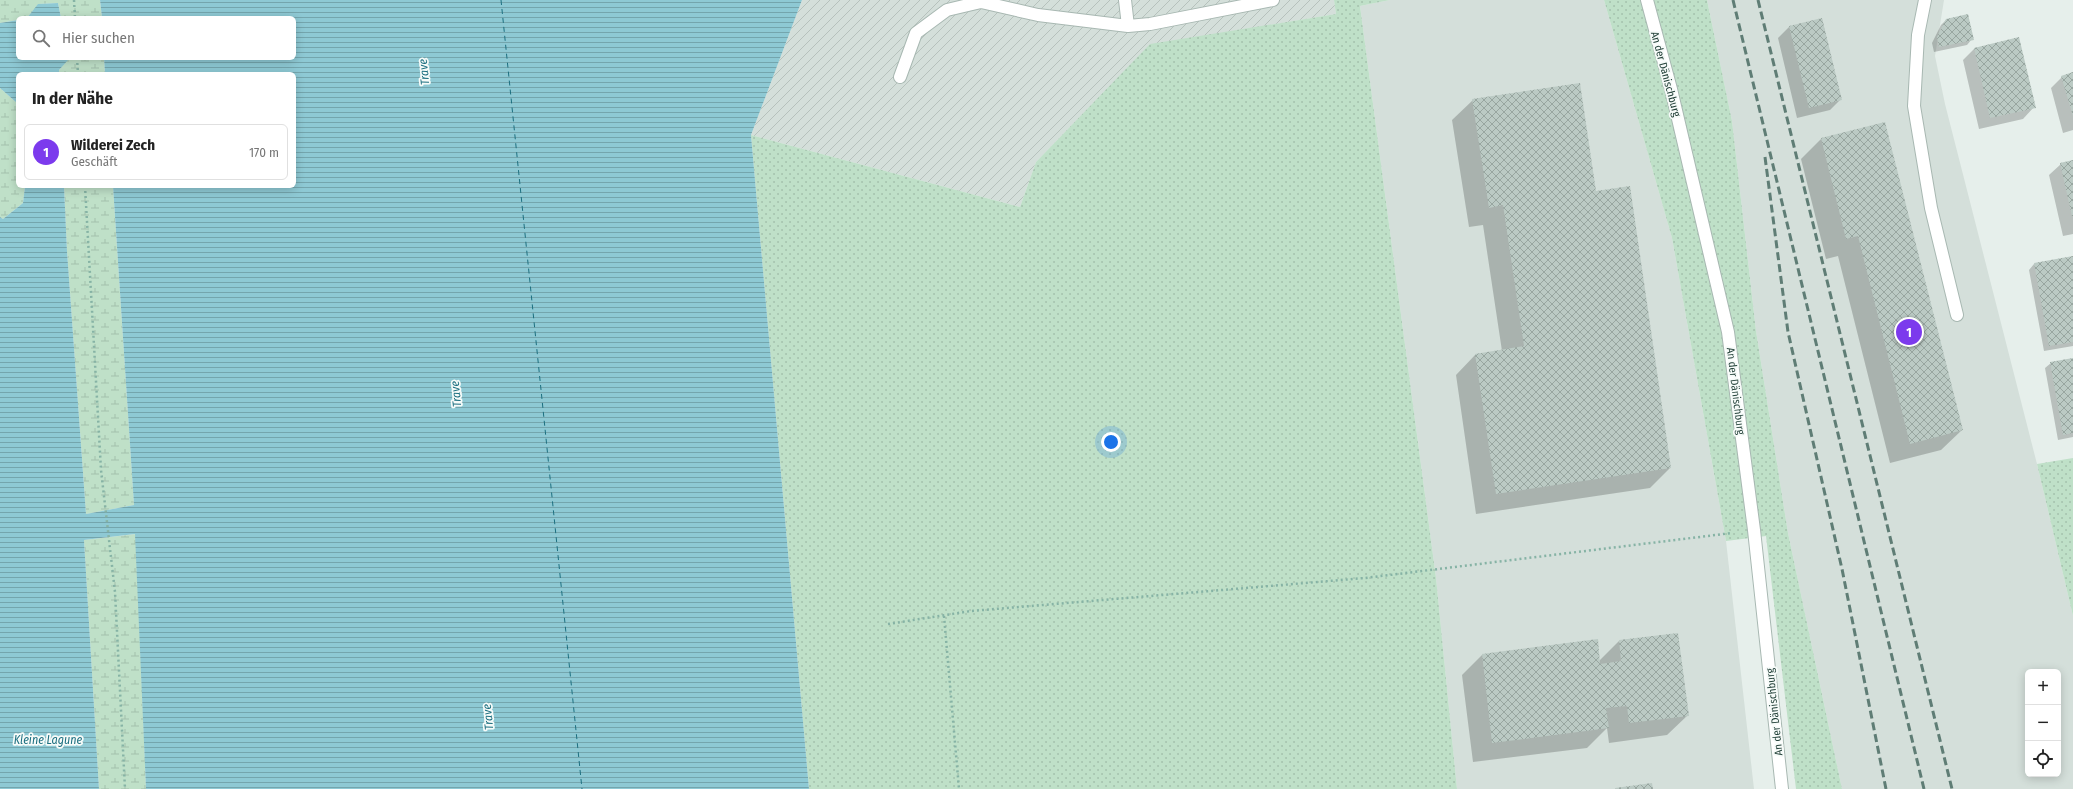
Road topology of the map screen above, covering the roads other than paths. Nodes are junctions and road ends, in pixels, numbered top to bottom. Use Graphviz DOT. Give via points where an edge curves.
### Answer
graph roads {
  1 [pos="1125,0"];
  2 [pos="1273,0"];
  3 [pos="1647,0"];
  4 [pos="1925,0"];
  5 [pos="981,1"];
  6 [pos="1226,5"];
  7 [pos="1128,26"];
  8 [pos="900,77"];
  9 [pos="1957,314"];
  10 [pos="1782,789"];
  1 -- 7 [label="street"];
  2 -- 6 [label="street"];
  3 -- 10 [label="street, An der Dänischburg" via="1671,89 1728,332 1754,530"];
  4 -- 9 [label="street" via="1918,35 1914,106 1931,208"];
  5 -- 7 [label="street" via="1038,16"];
  5 -- 8 [label="street" via="947,10 916,33"];
  6 -- 7 [label="street" via="1150,24"];
}
